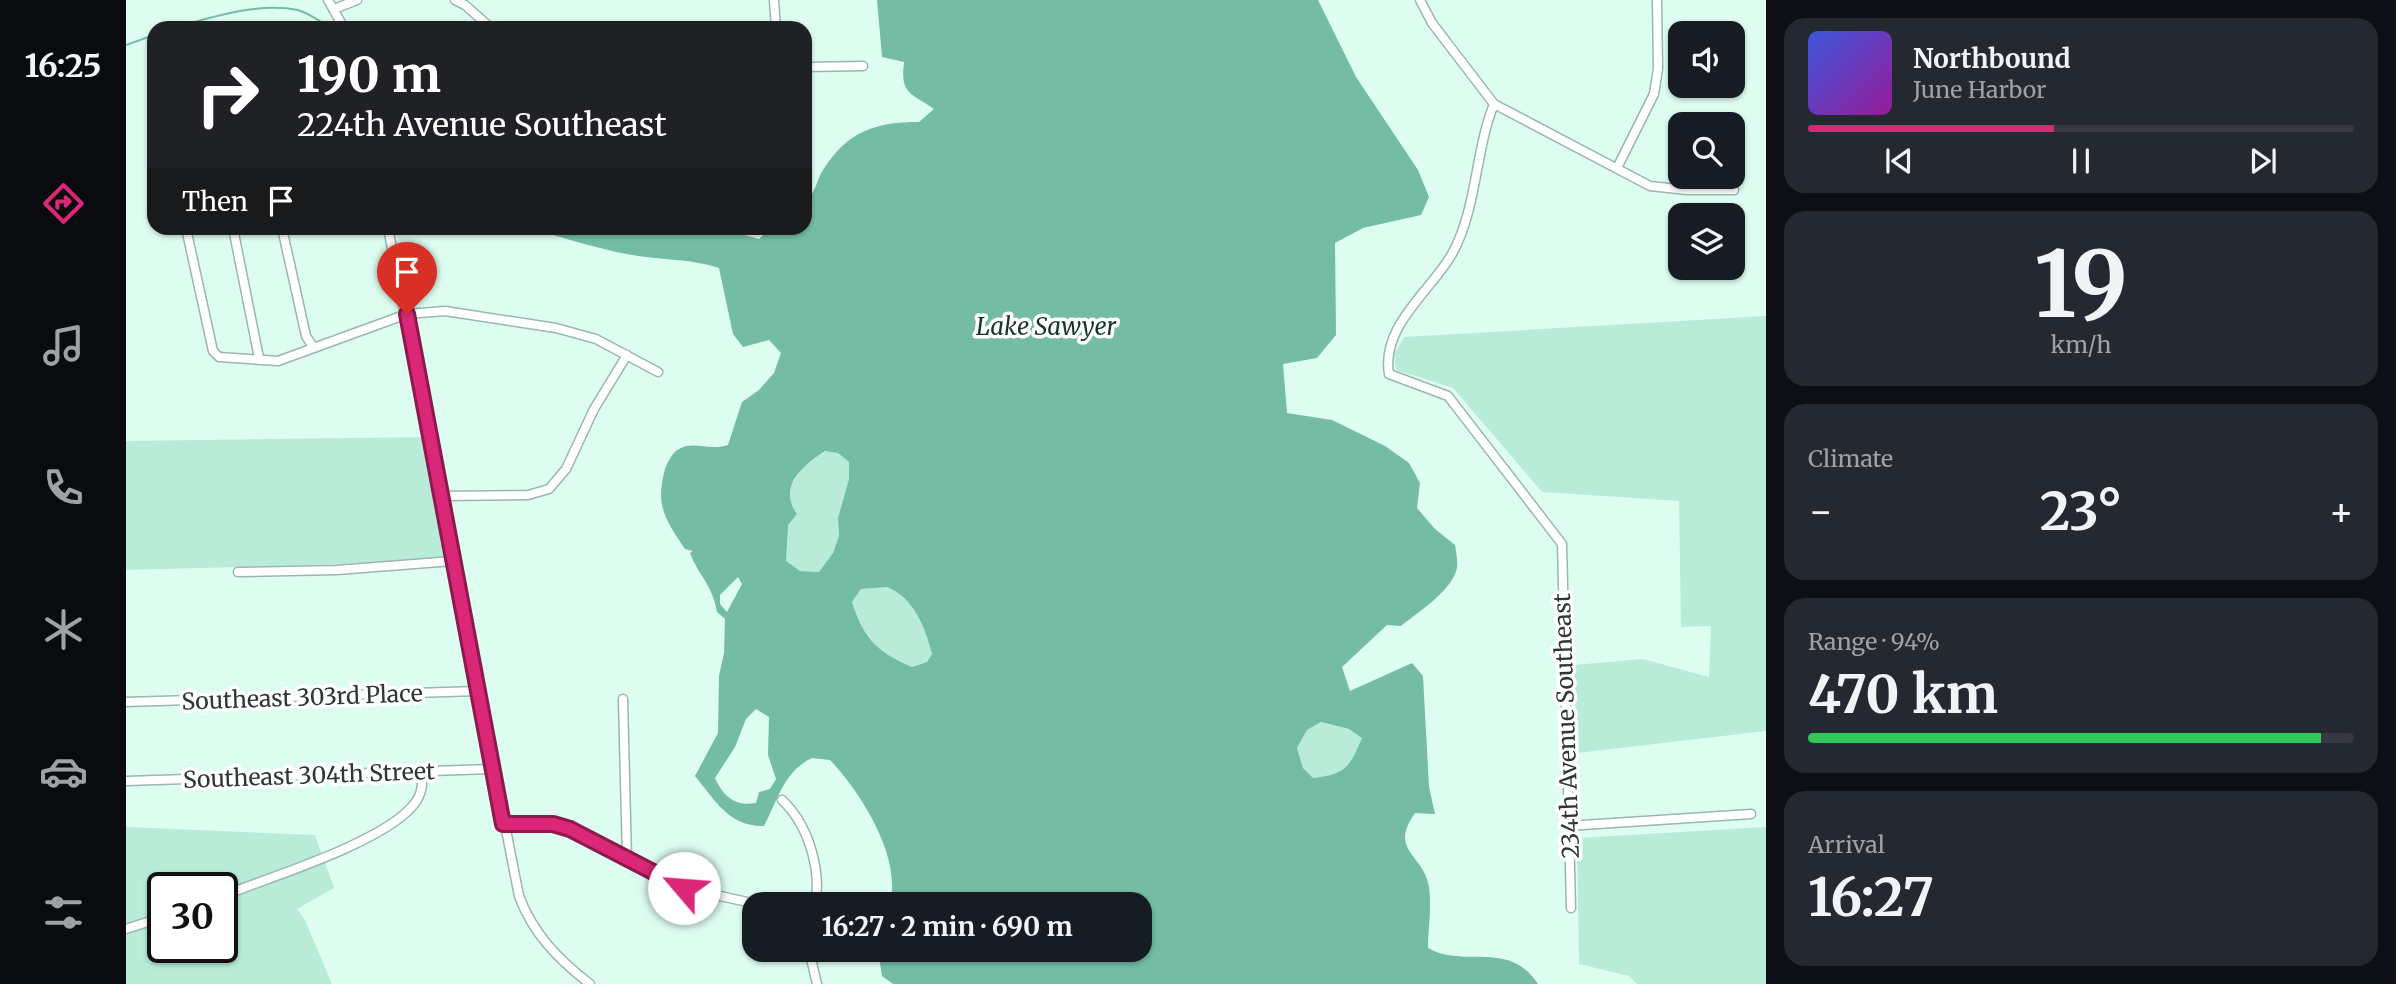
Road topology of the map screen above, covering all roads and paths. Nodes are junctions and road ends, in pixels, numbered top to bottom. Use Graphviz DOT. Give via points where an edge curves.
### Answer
graph roads {
  1 [pos="328,0"];
  2 [pos="357,0"];
  3 [pos="455,0"];
  4 [pos="774,0"];
  5 [pos="1420,0"];
  6 [pos="1657,0"];
  7 [pos="334,9"];
  8 [pos="340,21"];
  9 [pos="484,21"];
  10 [pos="776,21"];
  11 [pos="863,66"];
  12 [pos="812,67"];
  13 [pos="1494,104"];
  14 [pos="1617,168"];
  15 [pos="1734,190"];
  16 [pos="188,235"];
  17 [pos="234,235"];
  18 [pos="284,235"];
  19 [pos="390,235"];
  20 [pos="407,314"];
  21 [pos="313,347"];
  22 [pos="627,355"];
  23 [pos="259,358"];
  24 [pos="658,372"];
  25 [pos="442,496"];
  26 [pos="453,561"];
  27 [pos="237,572"];
  28 [pos="478,691"];
  29 [pos="623,699"];
  30 [pos="126,702"];
  31 [pos="492,769"];
  32 [pos="422,772"];
  33 [pos="126,781"];
  34 [pos="782,800"];
  35 [pos="1751,814"];
  36 [pos="503,824"];
  37 [pos="1567,826"];
  38 [pos="627,859"];
  39 [pos="238,890"];
  40 [pos="817,892"];
  41 [pos="742,901"];
  42 [pos="1571,908"];
  43 [pos="147,923"];
  44 [pos="126,929"];
  45 [pos="812,962"];
  46 [pos="590,984"];
  47 [pos="817,984"];
  1 -- 7 [label="street"];
  2 -- 7 [label="street"];
  3 -- 9 [label="street"];
  4 -- 10 [label="street"];
  5 -- 13 [label="street" via="1432,23"];
  6 -- 14 [label="street" via="1654,94"];
  7 -- 8 [label="street"];
  11 -- 12 [label="street"];
  13 -- 14 [label="street"];
  13 -- 37 [label="street, 234th Avenue Southeast" via="1453,252 1394,334 1387,364 1389,374 1448,396 1562,544"];
  14 -- 15 [label="street" via="1650,186"];
  16 -- 23 [label="street" via="213,351 219,357"];
  17 -- 23 [label="street"];
  18 -- 21 [label="street" via="306,336"];
  19 -- 20 [label="street"];
  20 -- 21 [label="street"];
  20 -- 22 [label="street" via="445,311 554,327 596,339"];
  20 -- 25 [label="street"];
  21 -- 23 [label="street" via="278,361"];
  22 -- 24 [label="street"];
  22 -- 25 [label="street" via="594,409 566,469 549,489 528,495"];
  25 -- 26 [label="street"];
  26 -- 27 [label="street"];
  26 -- 28 [label="street"];
  28 -- 30 [label="street, Southeast 303rd Place"];
  28 -- 31 [label="street"];
  29 -- 38 [label="street"];
  31 -- 32 [label="street, Southeast 304th Street"];
  31 -- 36 [label="street"];
  32 -- 33 [label="street, Southeast 304th Street"];
  32 -- 39 [label="street" via="423,786 416,802 393,823"];
  34 -- 40 [label="street" via="798,819 811,851"];
  35 -- 37 [label="street"];
  36 -- 38 [label="street" via="553,824"];
  36 -- 46 [label="street" via="528,917 544,942"];
  37 -- 42 [label="street, 234th Avenue Southeast"];
  38 -- 41 [label="street" via="700,893"];
  43 -- 44 [label="street"];
  45 -- 47 [label="street"];
}
